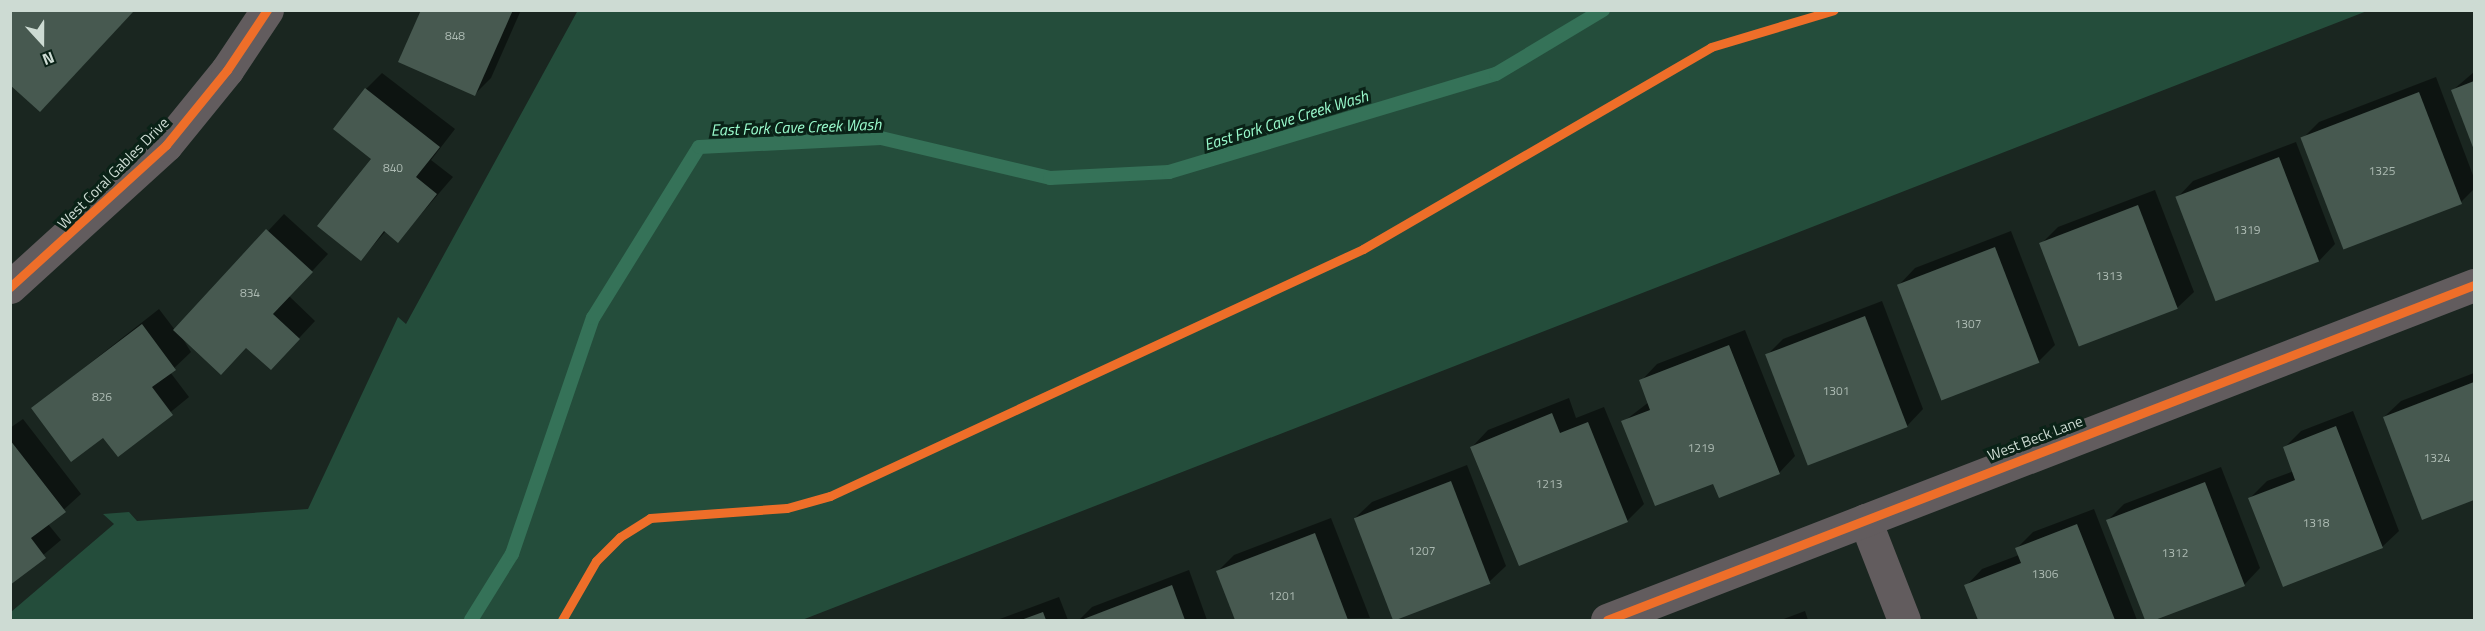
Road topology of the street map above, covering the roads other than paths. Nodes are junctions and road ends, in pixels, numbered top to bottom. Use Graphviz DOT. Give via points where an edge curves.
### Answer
graph roads {
  1 [pos="267,10"];
  2 [pos="2475,285"];
  3 [pos="10,287"];
  4 [pos="1865,520"];
  5 [pos="1607,621"];
  6 [pos="1904,621"];
  1 -- 3 [label="street, West Coral Gables Drive" via="227,70 166,145"];
  2 -- 4 [label="street, West Beck Lane"];
  4 -- 5 [label="street, West Beck Lane"];
  4 -- 6 [label="street"];
}
